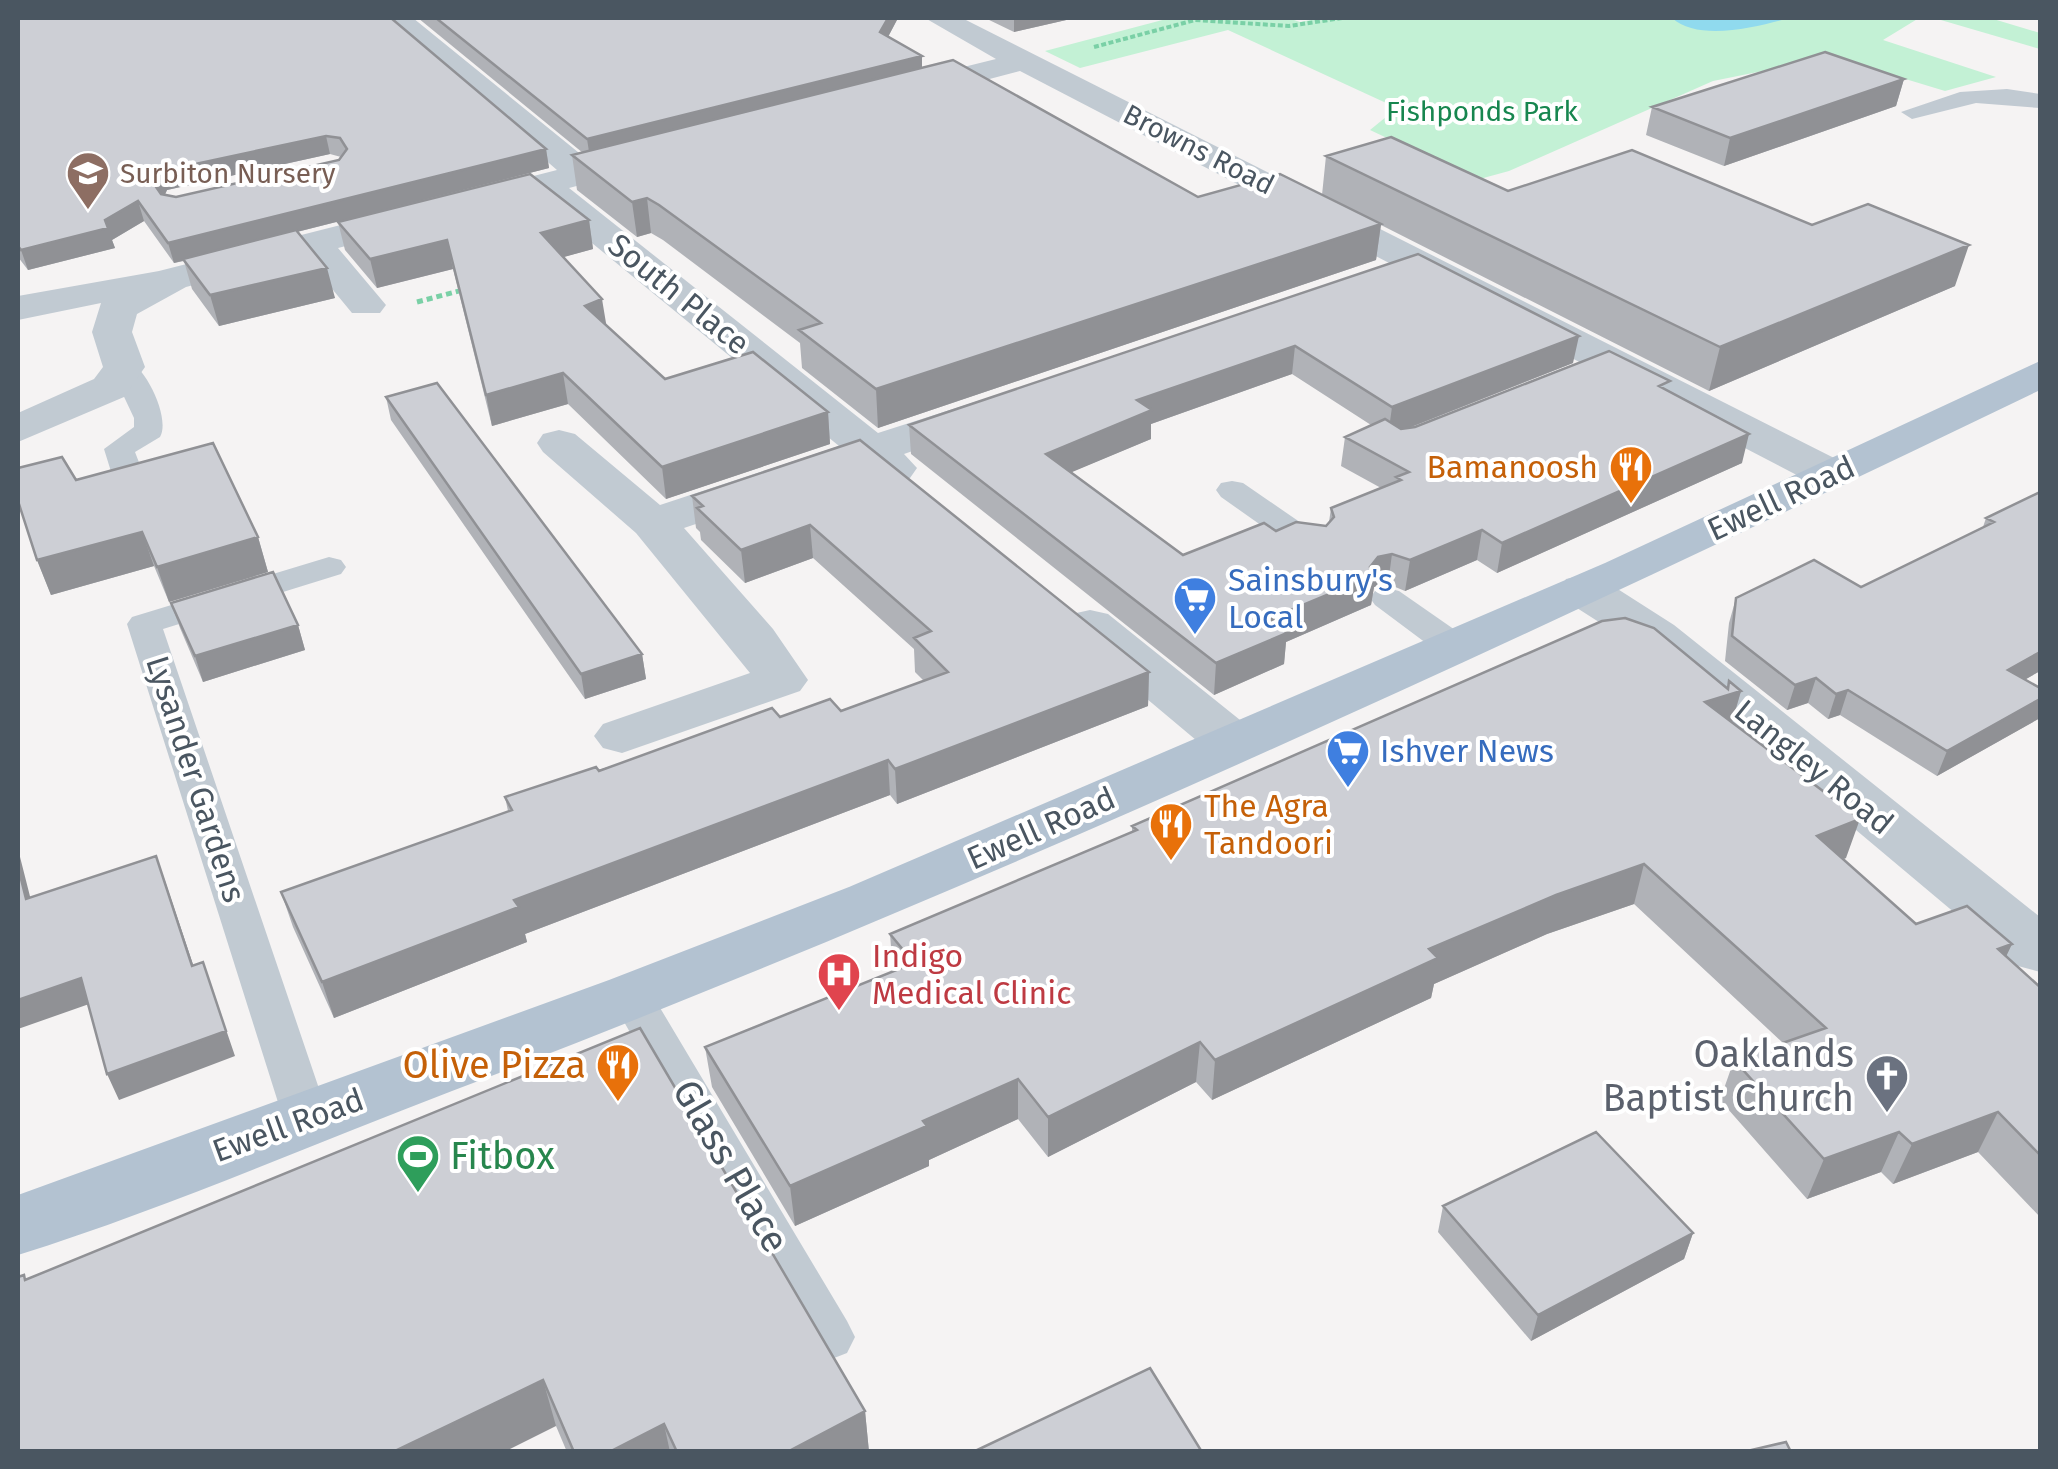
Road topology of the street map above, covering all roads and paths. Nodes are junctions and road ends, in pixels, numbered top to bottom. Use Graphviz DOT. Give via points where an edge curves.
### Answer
graph roads {
  1 [pos="395,18"];
  2 [pos="940,18"];
  3 [pos="1342,18"];
  4 [pos="1024,61"];
  5 [pos="871,100"];
  6 [pos="2040,101"];
  7 [pos="1912,112"];
  8 [pos="678,149"];
  9 [pos="582,174"];
  10 [pos="542,184"];
  11 [pos="206,234"];
  12 [pos="314,244"];
  13 [pos="1421,262"];
  14 [pos="231,264"];
  15 [pos="172,279"];
  16 [pos="1365,280"];
  17 [pos="475,287"];
  18 [pos="366,305"];
  19 [pos="18,308"];
  20 [pos="124,367"];
  21 [pos="2040,374"];
  22 [pos="1016,400"];
  23 [pos="18,429"];
  24 [pos="559,443"];
  25 [pos="873,451"];
  26 [pos="1830,474"];
  27 [pos="129,478"];
  28 [pos="1232,490"];
  29 [pos="934,500"];
  30 [pos="654,523"];
  31 [pos="1311,545"];
  32 [pos="329,567"];
  33 [pos="1584,590"];
  34 [pos="1055,597"];
  35 [pos="1386,598"];
  36 [pos="1456,647"];
  37 [pos="622,736"];
  38 [pos="1234,744"];
  39 [pos="2040,950"];
  40 [pos="632,997"];
  41 [pos="306,1118"];
  42 [pos="18,1225"];
  43 [pos="829,1337"];
  1 -- 9 [label="street"];
  2 -- 4 [label="street, Browns Road"];
  3 -- 4 [label="path" via="1289,26 1195,20"];
  4 -- 5 [label="street"];
  4 -- 13 [label="street, Browns Road"];
  6 -- 7 [label="lane" via="1986,94"];
  8 -- 9 [label="street"];
  9 -- 10 [label="street"];
  10 -- 12 [label="street"];
  10 -- 25 [label="street, South Place"];
  11 -- 14 [label="street"];
  12 -- 14 [label="street"];
  12 -- 18 [label="street"];
  13 -- 16 [label="street"];
  13 -- 26 [label="street, Browns Road" via="1595,368"];
  14 -- 15 [label="street"];
  15 -- 19 [label="street"];
  15 -- 20 [label="street" via="118,308 112,332"];
  17 -- 18 [label="path" via="402,306"];
  20 -- 23 [label="street" via="109,388"];
  20 -- 27 [label="lane" via="149,418 148,431 119,449"];
  21 -- 26 [label="main road, Ewell Road"];
  22 -- 25 [label="street"];
  24 -- 30 [label="street"];
  25 -- 29 [label="street, South Place"];
  25 -- 30 [label="street"];
  26 -- 33 [label="main road, Ewell Road"];
  28 -- 31 [label="lane"];
  30 -- 37 [label="street" via="781,680"];
  32 -- 41 [label="lane, Lysander Gardens" via="144,624"];
  33 -- 36 [label="main road, Ewell Road"];
  33 -- 39 [label="street, Langley Road" via="1656,636"];
  34 -- 38 [label="street"];
  35 -- 36 [label="lane"];
  36 -- 38 [label="main road, Ewell Road"];
  38 -- 40 [label="main road, Ewell Road" via="871,902"];
  40 -- 41 [label="main road, Ewell Road"];
  40 -- 43 [label="lane, Glass Place"];
  41 -- 42 [label="main road, Ewell Road"];
}
